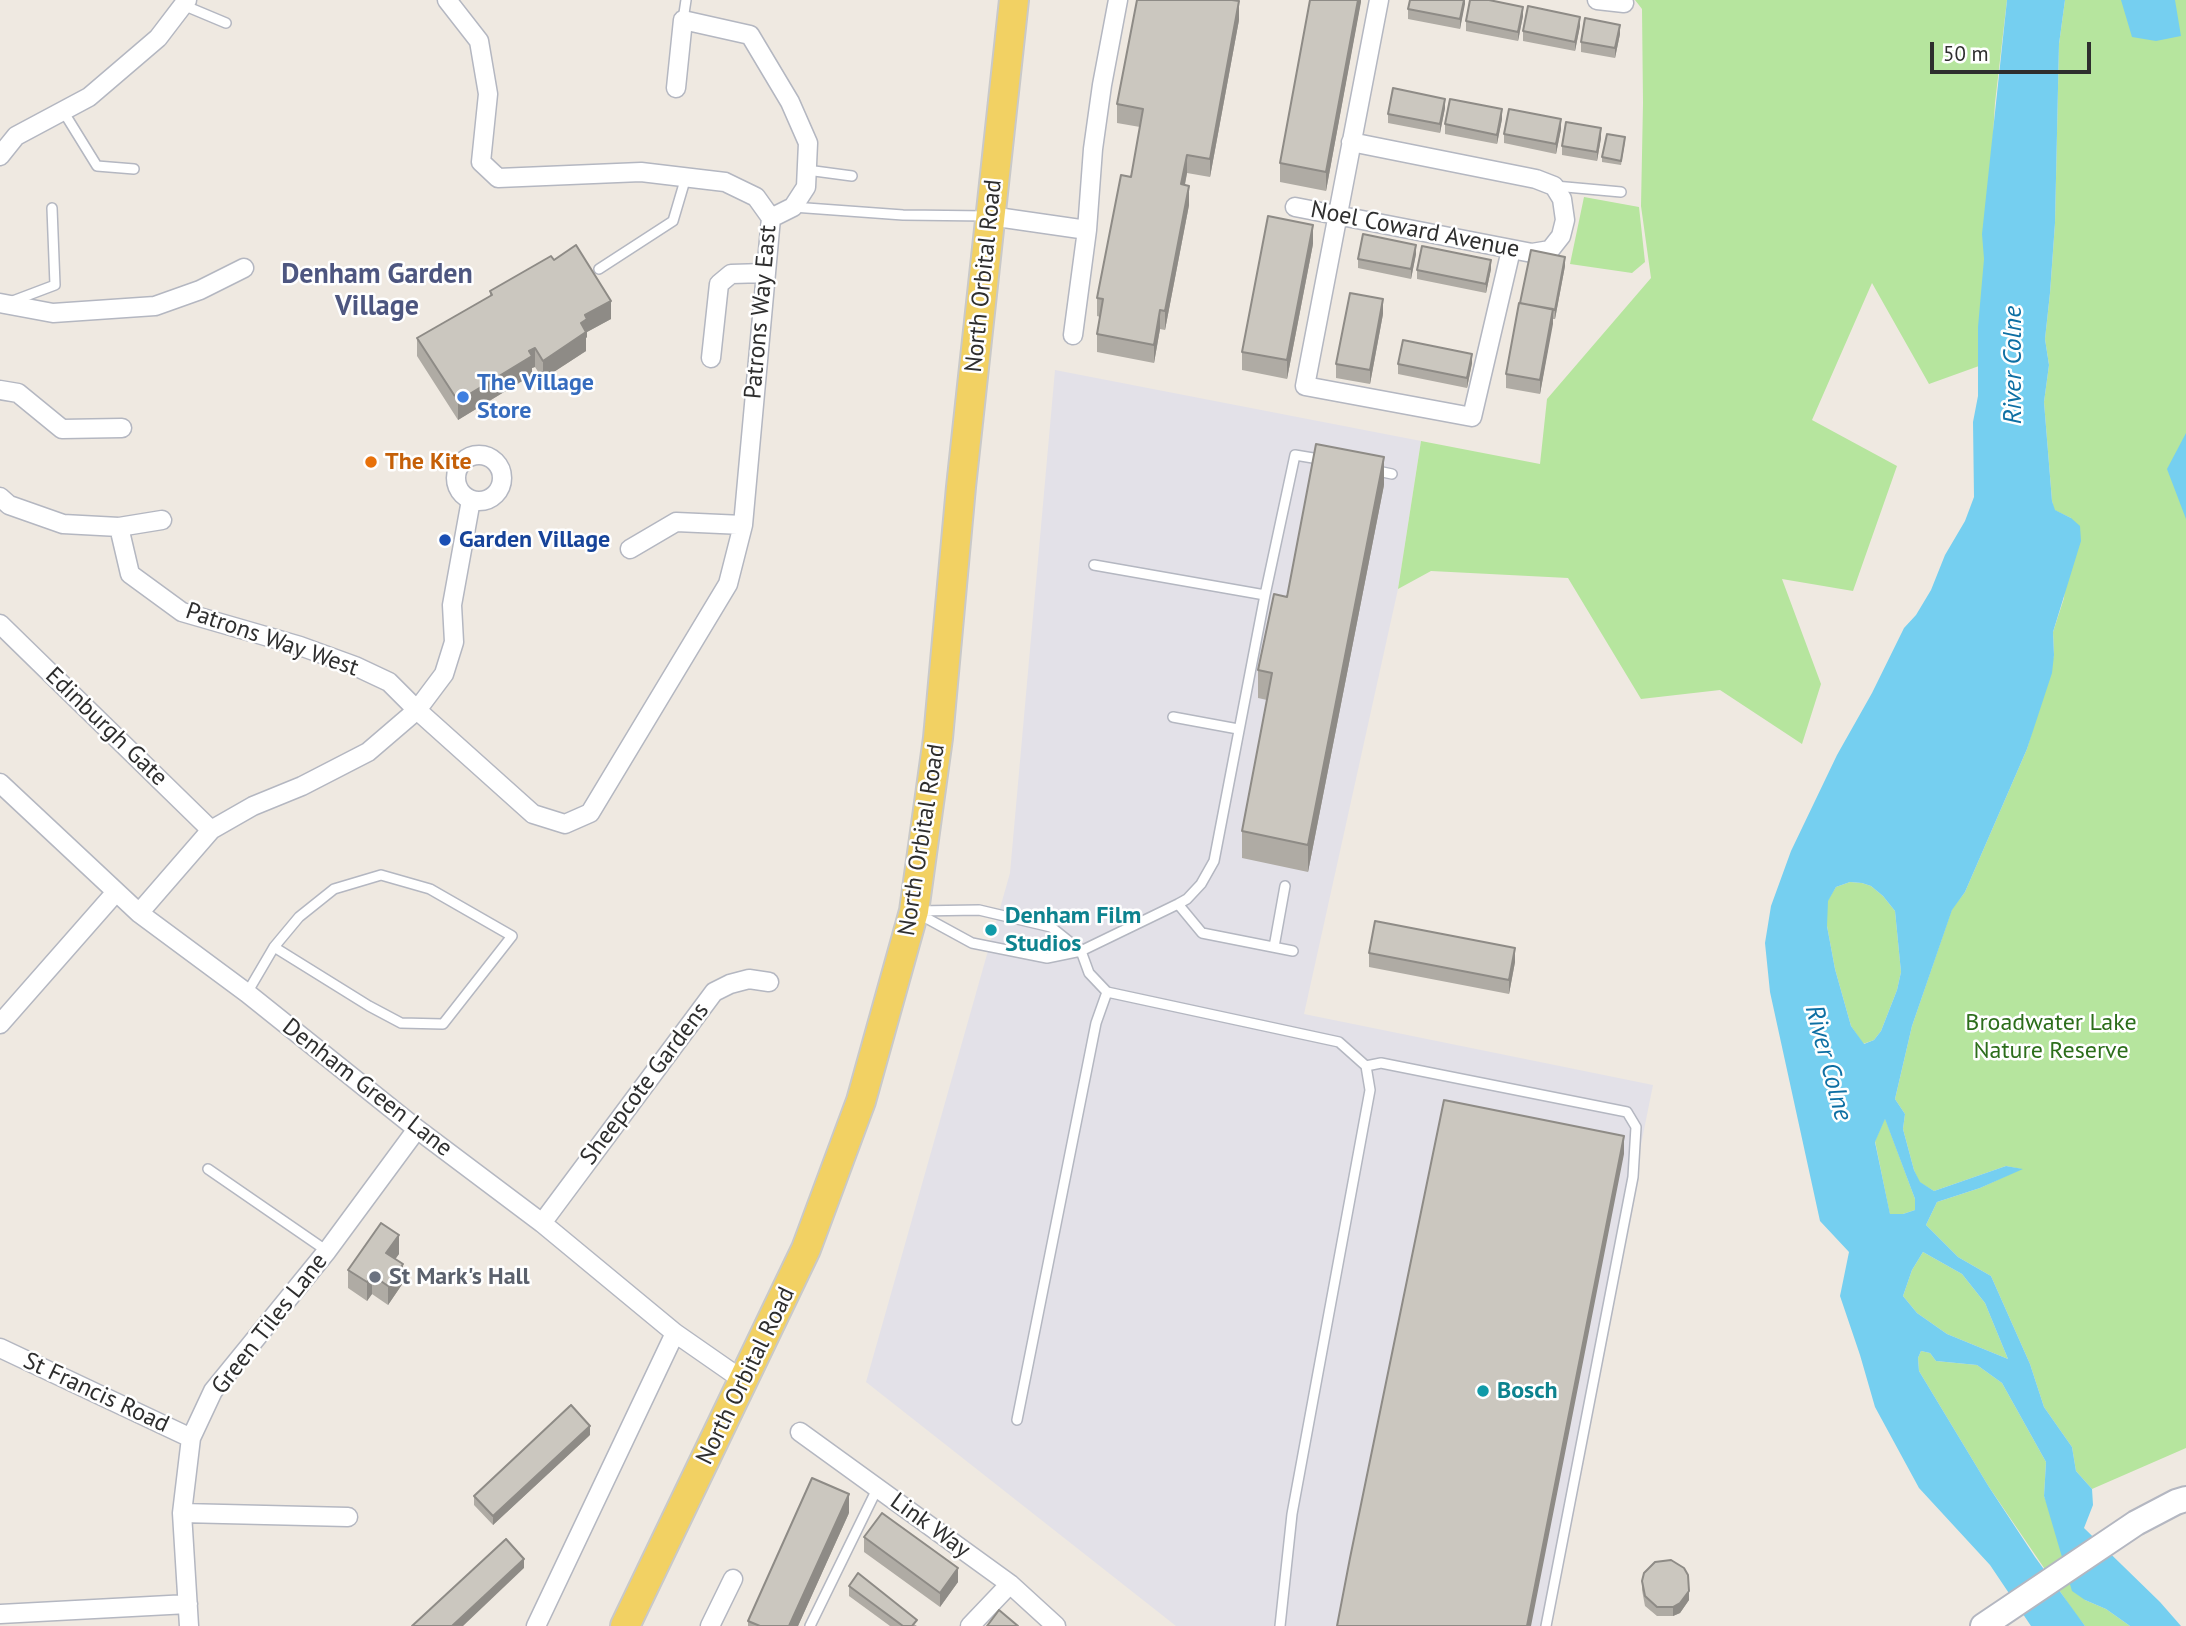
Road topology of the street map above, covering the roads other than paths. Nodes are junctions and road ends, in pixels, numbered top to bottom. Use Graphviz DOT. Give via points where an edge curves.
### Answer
graph roads {
  1 [pos="447,0"];
  2 [pos="685,0"];
  3 [pos="1014,0"];
  4 [pos="1118,0"];
  5 [pos="1379,0"];
  6 [pos="1597,0"];
  7 [pos="185,3"];
  8 [pos="1624,3"];
  9 [pos="683,20"];
  10 [pos="226,23"];
  11 [pos="676,88"];
  12 [pos="63,111"];
  13 [pos="1350,142"];
  14 [pos="0,156"];
  15 [pos="134,169"];
  16 [pos="807,170"];
  17 [pos="852,176"];
  18 [pos="686,177"];
  19 [pos="1553,186"];
  20 [pos="1621,192"];
  21 [pos="793,207"];
  22 [pos="1295,207"];
  23 [pos="52,208"];
  24 [pos="1336,215"];
  25 [pos="990,216"];
  26 [pos="772,218"];
  27 [pos="1087,230"];
  28 [pos="1511,250"];
  29 [pos="244,268"];
  30 [pos="599,269"];
  31 [pos="765,273"];
  32 [pos="2,304"];
  33 [pos="1073,335"];
  34 [pos="711,358"];
  35 [pos="0,390"];
  36 [pos="122,428"];
  37 [pos="1331,462"];
  38 [pos="1367,469"];
  39 [pos="1392,474"];
  40 [pos="0,497"];
  41 [pos="471,500"];
  42 [pos="162,520"];
  43 [pos="743,525"];
  44 [pos="119,527"];
  45 [pos="631,549"];
  46 [pos="1094,565"];
  47 [pos="1265,595"];
  48 [pos="0,624"];
  49 [pos="417,710"];
  50 [pos="1173,717"];
  51 [pos="1238,729"];
  52 [pos="0,783"];
  53 [pos="211,830"];
  54 [pos="1285,886"];
  55 [pos="116,892"];
  56 [pos="1178,904"];
  57 [pos="914,911"];
  58 [pos="139,913"];
  59 [pos="274,947"];
  60 [pos="1274,947"];
  61 [pos="1082,951"];
  62 [pos="1293,951"];
  63 [pos="769,982"];
  64 [pos="1107,992"];
  65 [pos="247,993"];
  66 [pos="0,1024"];
  67 [pos="1366,1066"];
  68 [pos="417,1129"];
  69 [pos="208,1169"];
  70 [pos="542,1223"];
  71 [pos="327,1251"];
  72 [pos="676,1332"];
  73 [pos="0,1349"];
  74 [pos="744,1381"];
  75 [pos="1017,1420"];
  76 [pos="800,1432"];
  77 [pos="191,1438"];
  78 [pos="878,1487"];
  79 [pos="2186,1499"];
  80 [pos="182,1513"];
  81 [pos="348,1517"];
  82 [pos="733,1579"];
  83 [pos="1010,1584"];
  84 [pos="188,1604"];
  85 [pos="0,1614"];
  86 [pos="189,1626"];
  87 [pos="536,1626"];
  88 [pos="625,1626"];
  89 [pos="710,1626"];
  90 [pos="810,1626"];
  91 [pos="970,1626"];
  92 [pos="1056,1626"];
  93 [pos="1280,1626"];
  94 [pos="1546,1626"];
  95 [pos="1983,1626"];
  1 -- 18 [label="street, Patrons Way East" via="479,41 488,93 481,162 498,178 641,172"];
  2 -- 9 [label="lane"];
  3 -- 25 [label="main road, North Orbital Road"];
  4 -- 27 [label="street" via="1093,149"];
  5 -- 13 [label="street"];
  6 -- 8 [label="street"];
  7 -- 10 [label="lane"];
  7 -- 12 [label="street" via="158,38 89,97"];
  9 -- 11 [label="street"];
  9 -- 16 [label="street" via="750,35 790,102 808,143"];
  12 -- 14 [label="street" via="16,136"];
  12 -- 15 [label="lane" via="97,166"];
  13 -- 19 [label="street"];
  13 -- 24 [label="street"];
  16 -- 17 [label="lane"];
  16 -- 21 [label="street" via="806,187"];
  18 -- 26 [label="street, Patrons Way East" via="724,182 756,197"];
  18 -- 30 [label="lane" via="673,221"];
  19 -- 20 [label="lane"];
  19 -- 28 [label="street, Noel Coward Avenue" via="1562,200 1561,236 1550,250"];
  21 -- 25 [label="lane"];
  21 -- 26 [label="street"];
  22 -- 24 [label="street, Noel Coward Avenue"];
  23 -- 32 [label="lane" via="55,285"];
  24 -- 28 [label="street, Noel Coward Avenue"];
  24 -- 28 [label="street" via="1305,386 1472,417"];
  25 -- 27 [label="street"];
  25 -- 57 [label="main road, North Orbital Road" via="938,738"];
  26 -- 31 [label="street, Patrons Way East"];
  27 -- 33 [label="street"];
  29 -- 32 [label="street" via="155,306 53,313"];
  31 -- 34 [label="street" via="731,274 719,284"];
  31 -- 43 [label="street, Patrons Way East"];
  35 -- 36 [label="street" via="18,393 62,429"];
  37 -- 47 [label="lane" via="1295,455"];
  38 -- 39 [label="lane"];
  40 -- 44 [label="street" via="9,505 64,524"];
  41 -- 49 [label="street" via="453,605 454,642 444,674"];
  42 -- 44 [label="street"];
  43 -- 45 [label="street" via="676,522"];
  43 -- 49 [label="street, Patrons Way East" via="728,584 590,813 565,824 533,814"];
  44 -- 49 [label="street, Patrons Way West" via="130,574 182,612 355,666 389,682"];
  46 -- 47 [label="lane"];
  47 -- 51 [label="lane"];
  48 -- 53 [label="street, Edinburgh Gate"];
  49 -- 53 [label="street" via="368,752"];
  50 -- 51 [label="lane"];
  51 -- 56 [label="lane" via="1214,860 1201,884"];
  52 -- 55 [label="street, Denham Green Lane"];
  53 -- 58 [label="street"];
  54 -- 60 [label="lane"];
  55 -- 58 [label="street, Denham Green Lane"];
  55 -- 66 [label="street"];
  56 -- 60 [label="lane" via="1202,933"];
  56 -- 61 [label="lane"];
  57 -- 61 [label="lane" via="979,910 1030,922 1051,927"];
  57 -- 61 [label="lane" via="972,943 1047,958"];
  57 -- 74 [label="main road, North Orbital Road" via="861,1101 806,1249"];
  58 -- 65 [label="street, Denham Green Lane"];
  59 -- 59 [label="lane" via="299,917 334,889 381,876 430,889 512,936 443,1024 401,1023"];
  59 -- 65 [label="lane"];
  60 -- 62 [label="lane"];
  61 -- 64 [label="lane" via="1089,973"];
  63 -- 70 [label="street, Sheepcote Gardens" via="749,979 714,992"];
  64 -- 67 [label="lane" via="1339,1042"];
  64 -- 75 [label="lane" via="1096,1023"];
  65 -- 68 [label="street, Denham Green Lane"];
  67 -- 93 [label="lane" via="1370,1090 1292,1514"];
  67 -- 94 [label="lane" via="1381,1063 1627,1112 1636,1128 1633,1177"];
  68 -- 70 [label="street, Denham Green Lane"];
  68 -- 71 [label="street, Green Tiles Lane"];
  69 -- 71 [label="lane"];
  70 -- 72 [label="street, Denham Green Lane"];
  71 -- 77 [label="street, Green Tiles Lane" via="213,1391"];
  72 -- 74 [label="street, Denham Green Lane"];
  72 -- 87 [label="street"];
  73 -- 77 [label="street, St Francis Road"];
  74 -- 88 [label="main road, North Orbital Road"];
  76 -- 78 [label="street, Link Way"];
  77 -- 80 [label="street, Green Tiles Lane"];
  78 -- 83 [label="street, Link Way"];
  78 -- 90 [label="lane"];
  79 -- 95 [label="street" via="2136,1523"];
  80 -- 81 [label="street"];
  80 -- 84 [label="street, Green Tiles Lane"];
  82 -- 89 [label="street"];
  83 -- 91 [label="street"];
  83 -- 92 [label="street, Link Way"];
  84 -- 85 [label="street"];
  84 -- 86 [label="street, Green Tiles Lane"];
}
